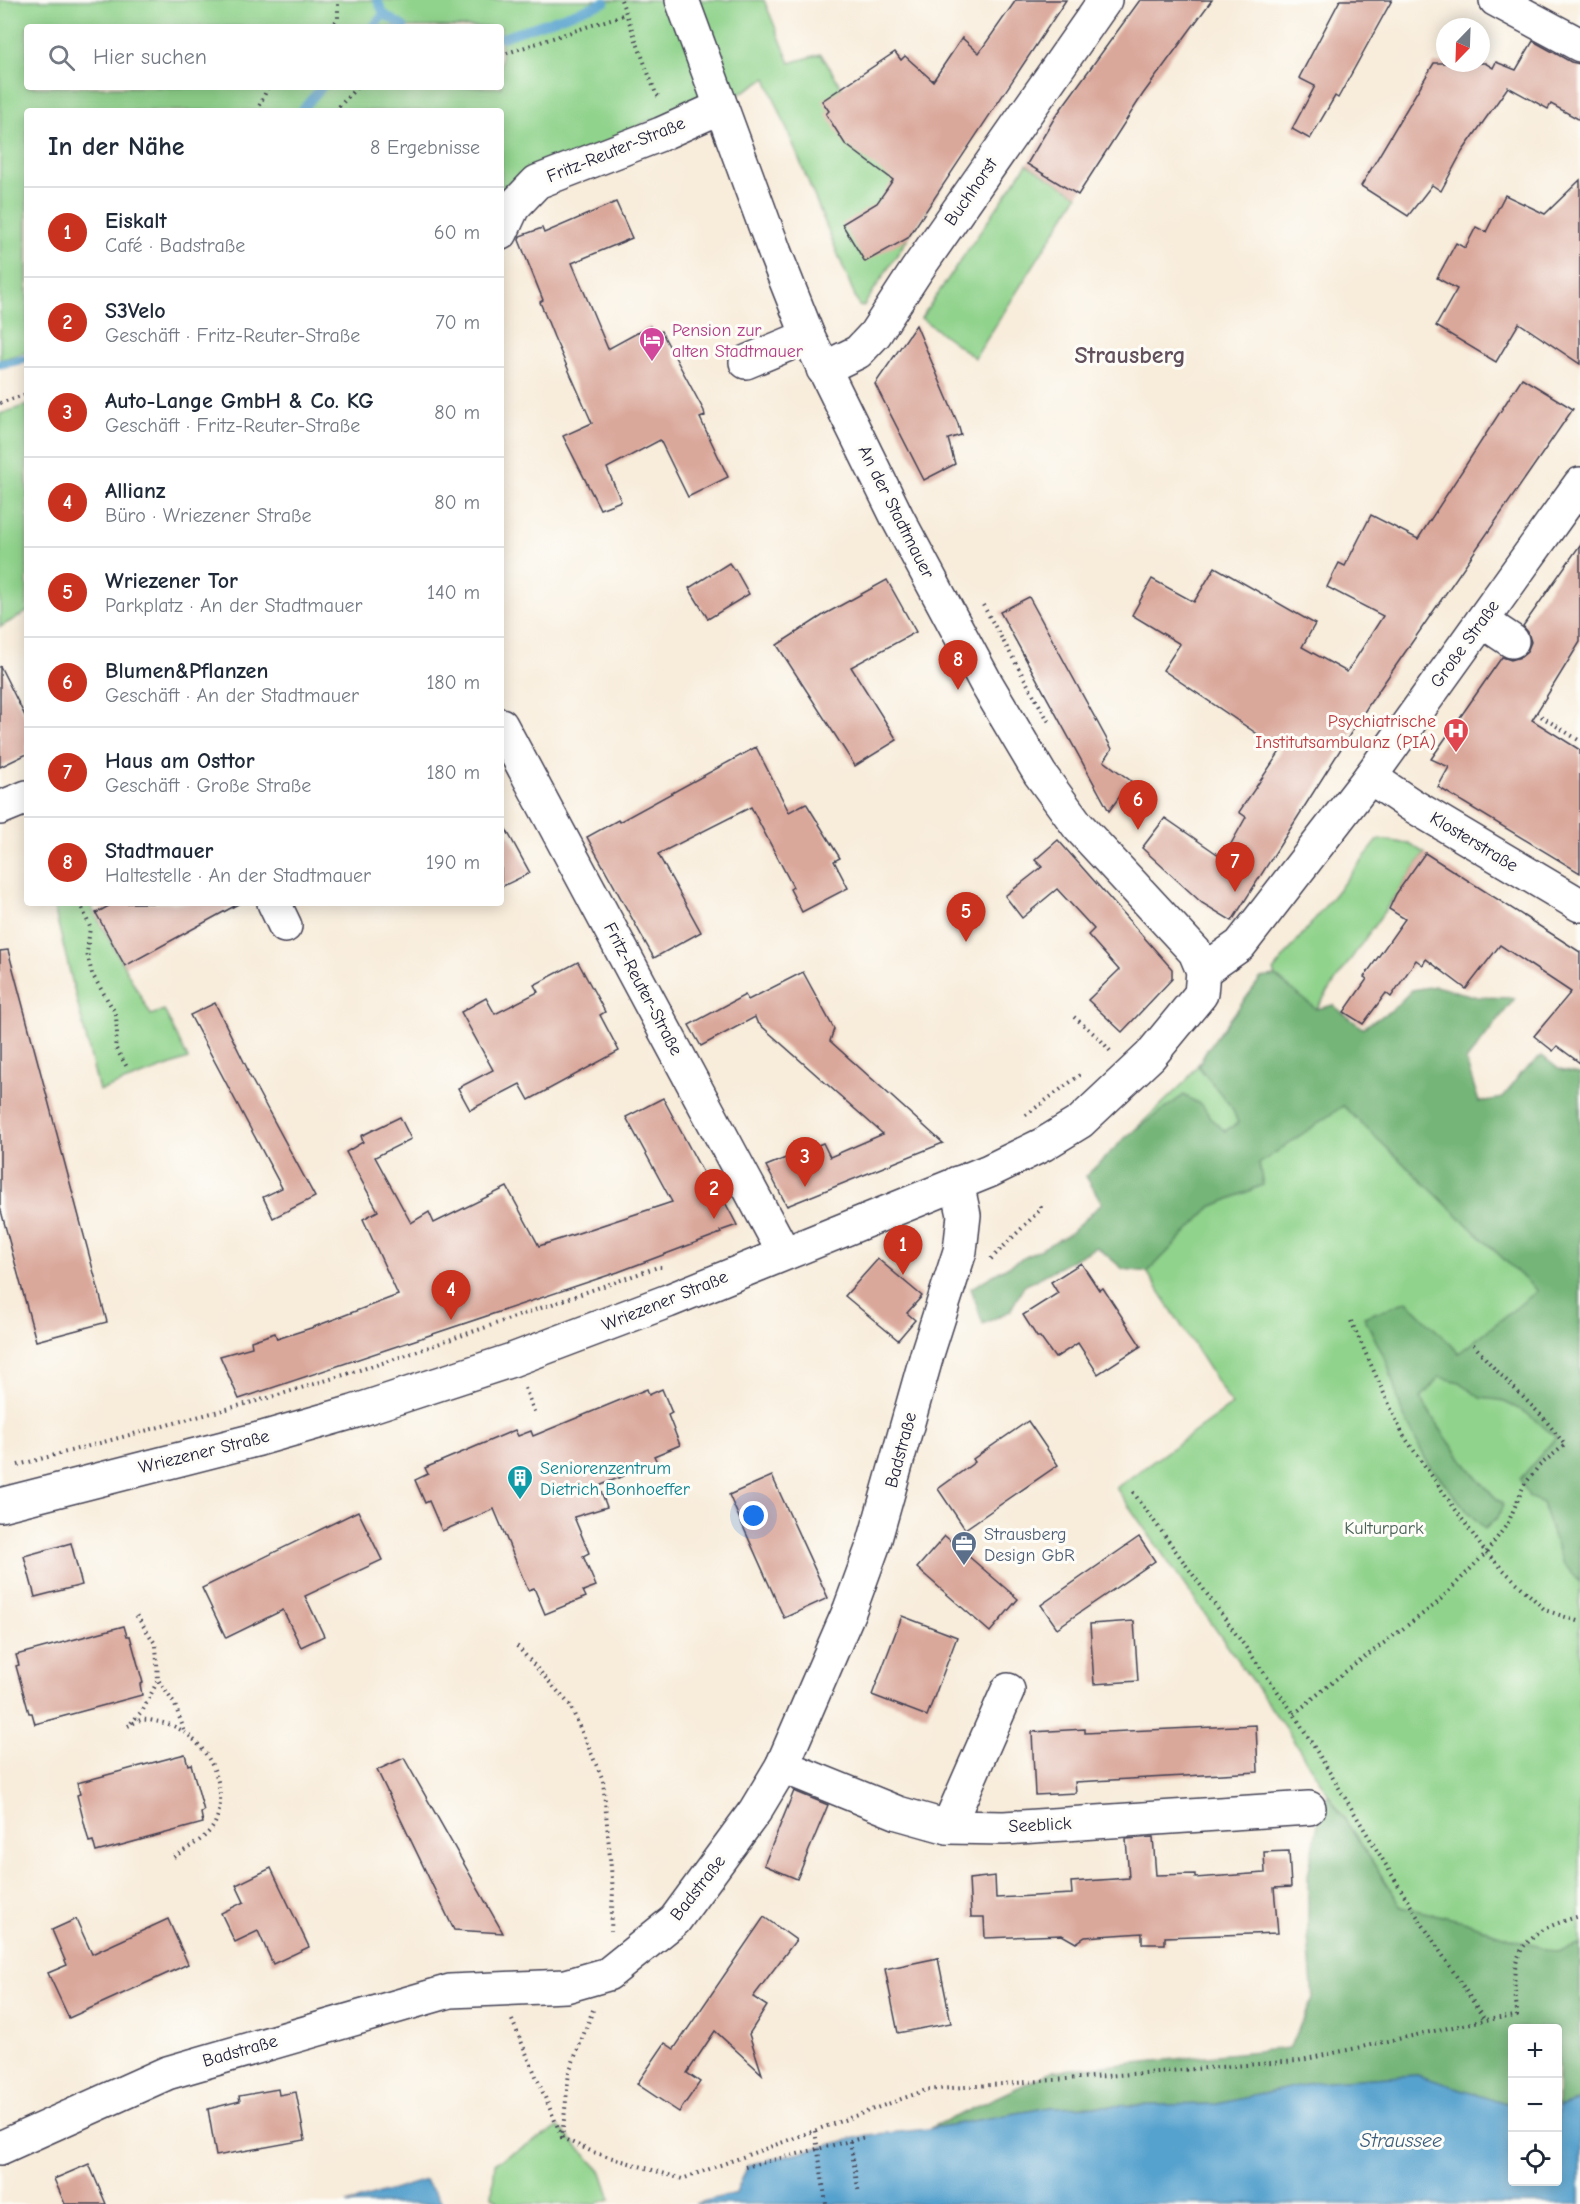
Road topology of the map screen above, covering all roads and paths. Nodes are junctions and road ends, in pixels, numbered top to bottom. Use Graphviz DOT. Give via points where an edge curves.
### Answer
graph roads {
  1 [pos="338,0"];
  2 [pos="621,0"];
  3 [pos="682,0"];
  4 [pos="1105,0"];
  5 [pos="1496,0"];
  6 [pos="626,14"];
  7 [pos="334,24"];
  8 [pos="1567,38"];
  9 [pos="504,54"];
  10 [pos="267,90"];
  11 [pos="354,90"];
  12 [pos="721,107"];
  13 [pos="258,108"];
  14 [pos="338,108"];
  15 [pos="684,123"];
  16 [pos="504,226"];
  17 [pos="808,336"];
  18 [pos="746,362"];
  19 [pos="823,369"];
  20 [pos="24,395"];
  21 [pos="0,403"];
  22 [pos="1580,484"];
  23 [pos="982,603"];
  24 [pos="1485,616"];
  25 [pos="1516,636"];
  26 [pos="1536,712"];
  27 [pos="504,732"];
  28 [pos="1055,733"];
  29 [pos="1580,741"];
  30 [pos="1370,777"];
  31 [pos="24,798"];
  32 [pos="0,808"];
  33 [pos="1580,905"];
  34 [pos="81,906"];
  35 [pos="1203,971"];
  36 [pos="1074,1017"];
  37 [pos="1106,1047"];
  38 [pos="127,1067"];
  39 [pos="957,1183"];
  40 [pos="1043,1202"];
  41 [pos="784,1253"];
  42 [pos="988,1262"];
  43 [pos="669,1267"];
  44 [pos="1352,1321"];
  45 [pos="1472,1343"];
  46 [pos="12,1467"];
  47 [pos="1133,1492"];
  48 [pos="0,1505"];
  49 [pos="1486,1553"];
  50 [pos="135,1616"];
  51 [pos="1580,1622"];
  52 [pos="517,1646"];
  53 [pos="159,1680"];
  54 [pos="1008,1690"];
  55 [pos="1294,1714"];
  56 [pos="184,1731"];
  57 [pos="782,1766"];
  58 [pos="1309,1808"];
  59 [pos="948,1827"];
  60 [pos="172,1858"];
  61 [pos="1580,1916"];
  62 [pos="608,1974"];
  63 [pos="499,1989"];
  64 [pos="1485,2020"];
  65 [pos="815,2130"];
  66 [pos="866,2137"];
  67 [pos="562,2138"];
  68 [pos="850,2141"];
  69 [pos="0,2148"];
  70 [pos="818,2148"];
  71 [pos="745,2167"];
  72 [pos="859,2194"];
  73 [pos="826,2204"];
  1 -- 7 [label="path" via="339,19"];
  2 -- 6 [label="path"];
  3 -- 12 [label="street, An der Stadtmauer"];
  4 -- 19 [label="street, Buchhorst" via="875,334 858,352"];
  5 -- 8 [label="street"];
  6 -- 9 [label="path"];
  6 -- 15 [label="path" via="656,94"];
  10 -- 13 [label="path"];
  11 -- 14 [label="path"];
  12 -- 15 [label="street, Fritz-Reuter-Straße"];
  12 -- 17 [label="street, An der Stadtmauer"];
  15 -- 16 [label="street, Fritz-Reuter-Straße" via="537,182 513,207"];
  17 -- 18 [label="street"];
  17 -- 19 [label="street, An der Stadtmauer"];
  19 -- 35 [label="street, An der Stadtmauer" via="897,518 1040,774 1078,826 1195,952"];
  20 -- 21 [label="path"];
  22 -- 24 [label="street, Große Straße"];
  23 -- 28 [label="path"];
  24 -- 25 [label="street"];
  24 -- 30 [label="street, Große Straße"];
  26 -- 29 [label="path"];
  27 -- 41 [label="street, Fritz-Reuter-Straße"];
  30 -- 33 [label="street, Klosterstraße"];
  30 -- 35 [label="street, Große Straße" via="1240,945"];
  31 -- 32 [label="street"];
  34 -- 38 [label="path" via="90,927 87,952 92,974 116,1014 115,1047"];
  35 -- 39 [label="street, Wriezener Straße" via="1201,994 1150,1056 1080,1122 1044,1144"];
  36 -- 37 [label="path"];
  39 -- 41 [label="street, Wriezener Straße"];
  39 -- 57 [label="street, Badstraße" via="964,1215 960,1251 890,1492 850,1609"];
  40 -- 42 [label="path" via="1039,1211"];
  41 -- 48 [label="street, Wriezener Straße" via="512,1360 374,1405 259,1439"];
  43 -- 46 [label="path" via="658,1267 389,1362"];
  44 -- 49 [label="path" via="1403,1435"];
  45 -- 49 [label="path" via="1543,1417 1564,1445 1524,1485 1508,1523"];
  47 -- 55 [label="path"];
  49 -- 51 [label="path" via="1545,1610"];
  49 -- 55 [label="path" via="1436,1604"];
  50 -- 53 [label="path" via="156,1645"];
  52 -- 62 [label="path" via="570,1706 603,1780 614,1890"];
  53 -- 56 [label="path" via="175,1705"];
  53 -- 56 [label="path" via="143,1710 128,1726 143,1719"];
  54 -- 59 [label="street"];
  55 -- 64 [label="path"];
  56 -- 60 [label="path" via="200,1746 213,1767 219,1804 215,1824"];
  57 -- 59 [label="street, Seeblick" via="898,1813"];
  57 -- 62 [label="street, Badstraße" via="755,1811 675,1920"];
  58 -- 59 [label="street, Seeblick" via="1004,1828"];
  61 -- 64 [label="path" via="1537,1932 1521,1951 1515,1966 1517,2016"];
  62 -- 63 [label="street, Badstraße" via="566,1986"];
  62 -- 67 [label="path" via="569,2072"];
  63 -- 67 [label="path"];
  63 -- 69 [label="street, Badstraße" via="450,1991 167,2073"];
  64 -- 65 [label="path" via="1297,2061 926,2090"];
  65 -- 67 [label="path" via="682,2179 593,2152"];
  65 -- 70 [label="path"];
  66 -- 68 [label="path"];
  68 -- 70 [label="path"];
  68 -- 72 [label="path"];
  70 -- 71 [label="path"];
  70 -- 73 [label="path"];
}
